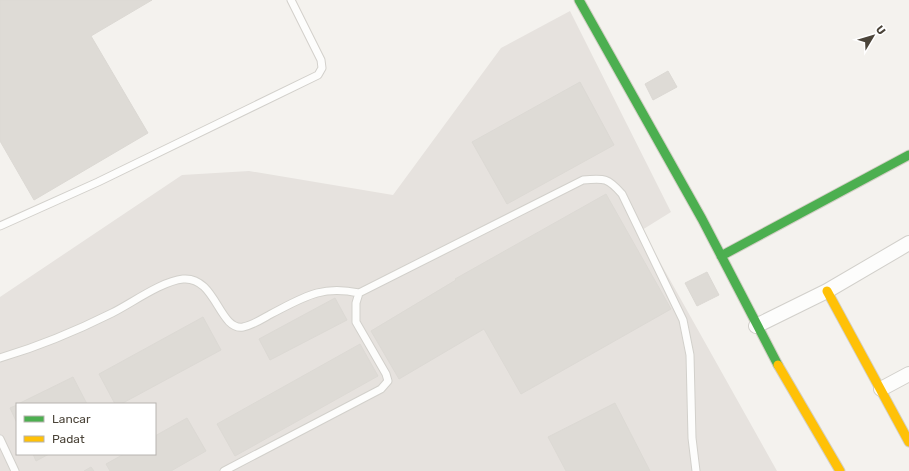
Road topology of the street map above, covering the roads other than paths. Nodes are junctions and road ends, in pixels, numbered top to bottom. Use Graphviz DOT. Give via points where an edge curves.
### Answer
graph roads {
  1 [pos="291,0"];
  2 [pos="579,0"];
  3 [pos="909,155"];
  4 [pos="0,226"];
  5 [pos="909,243"];
  6 [pos="721,256"];
  7 [pos="827,291"];
  8 [pos="359,293"];
  9 [pos="756,326"];
  10 [pos="0,358"];
  11 [pos="909,374"];
  12 [pos="881,389"];
  13 [pos="0,438"];
  14 [pos="909,442"];
  15 [pos="15,471"];
  16 [pos="224,471"];
  17 [pos="696,471"];
  18 [pos="840,471"];
  1 -- 4 [label="lane" via="320,60 322,68 318,75 98,182"];
  2 -- 6 [label="street"];
  3 -- 6 [label="street"];
  5 -- 7 [label="street"];
  6 -- 9 [label="street"];
  7 -- 9 [label="street"];
  7 -- 12 [label="street"];
  8 -- 10 [label="lane" via="335,289 321,291 249,325 238,327 230,323 205,287 196,281 182,279 142,296 69,334"];
  8 -- 16 [label="lane" via="356,322 386,374 386,384 357,403"];
  8 -- 17 [label="lane" via="584,180 598,178 611,182 622,194 683,320 690,355 692,438"];
  9 -- 18 [label="street"];
  11 -- 12 [label="street"];
  12 -- 14 [label="street"];
  13 -- 15 [label="lane"];
}
